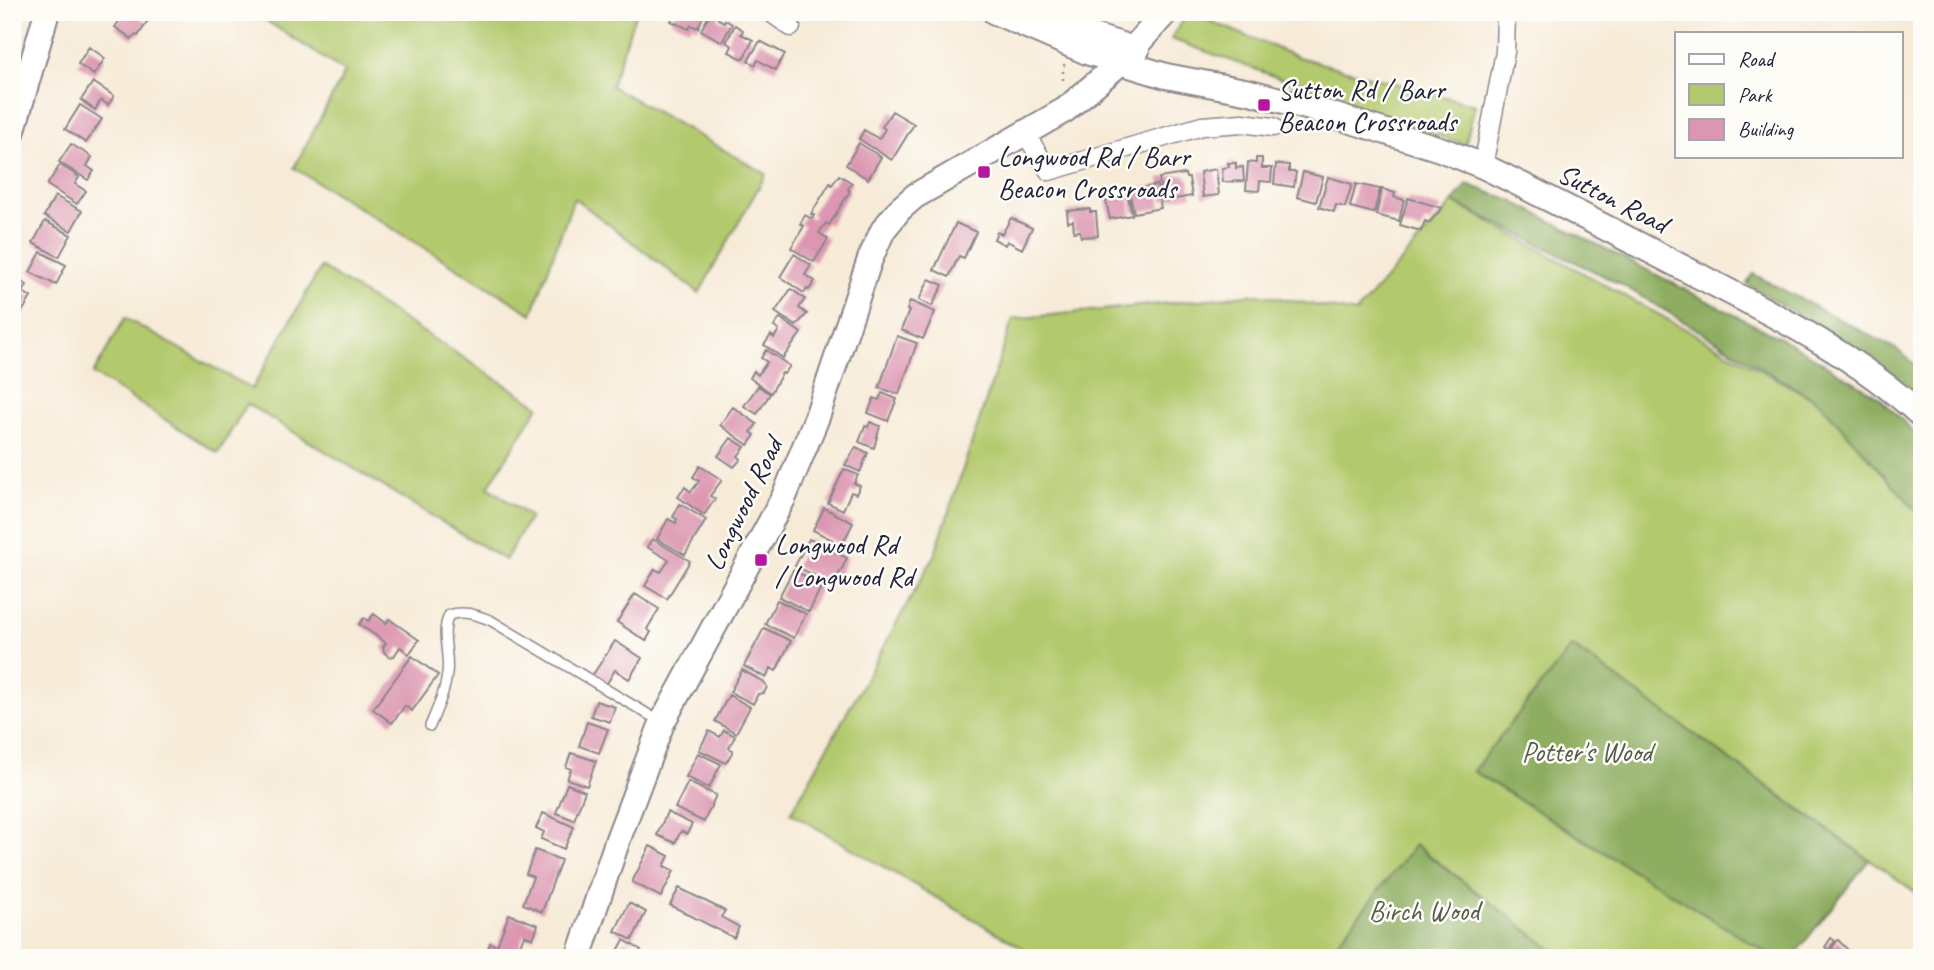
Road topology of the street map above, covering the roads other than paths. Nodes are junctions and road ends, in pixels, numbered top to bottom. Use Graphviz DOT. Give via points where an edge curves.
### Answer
graph roads {
  1 [pos="47,12"];
  2 [pos="770,12"];
  3 [pos="995,12"];
  4 [pos="1007,12"];
  5 [pos="1167,12"];
  6 [pos="1506,12"];
  7 [pos="1139,15"];
  8 [pos="791,27"];
  9 [pos="1118,53"];
  10 [pos="1273,127"];
  11 [pos="12,133"];
  12 [pos="1025,133"];
  13 [pos="1483,166"];
  14 [pos="1922,416"];
  15 [pos="662,723"];
  16 [pos="430,726"];
  17 [pos="578,958"];
  1 -- 11 [label="main road"];
  2 -- 8 [label="street"];
  3 -- 9 [label="main road" via="1087,52"];
  4 -- 9 [label="main road" via="1071,29"];
  5 -- 9 [label="main road"];
  6 -- 13 [label="street" via="1505,52"];
  7 -- 9 [label="main road"];
  9 -- 12 [label="main road, Longwood Road" via="1065,110"];
  9 -- 13 [label="main road, Sutton Road" via="1174,62 1250,92"];
  10 -- 12 [label="street" via="1242,123 1202,126 1048,171"];
  12 -- 15 [label="main road, Longwood Road" via="915,196 883,230 784,497"];
  13 -- 14 [label="main road, Sutton Road" via="1755,305 1858,366"];
  15 -- 16 [label="lane" via="490,620 457,612 449,615 444,625 447,673"];
  15 -- 17 [label="main road, Longwood Road"];
}
